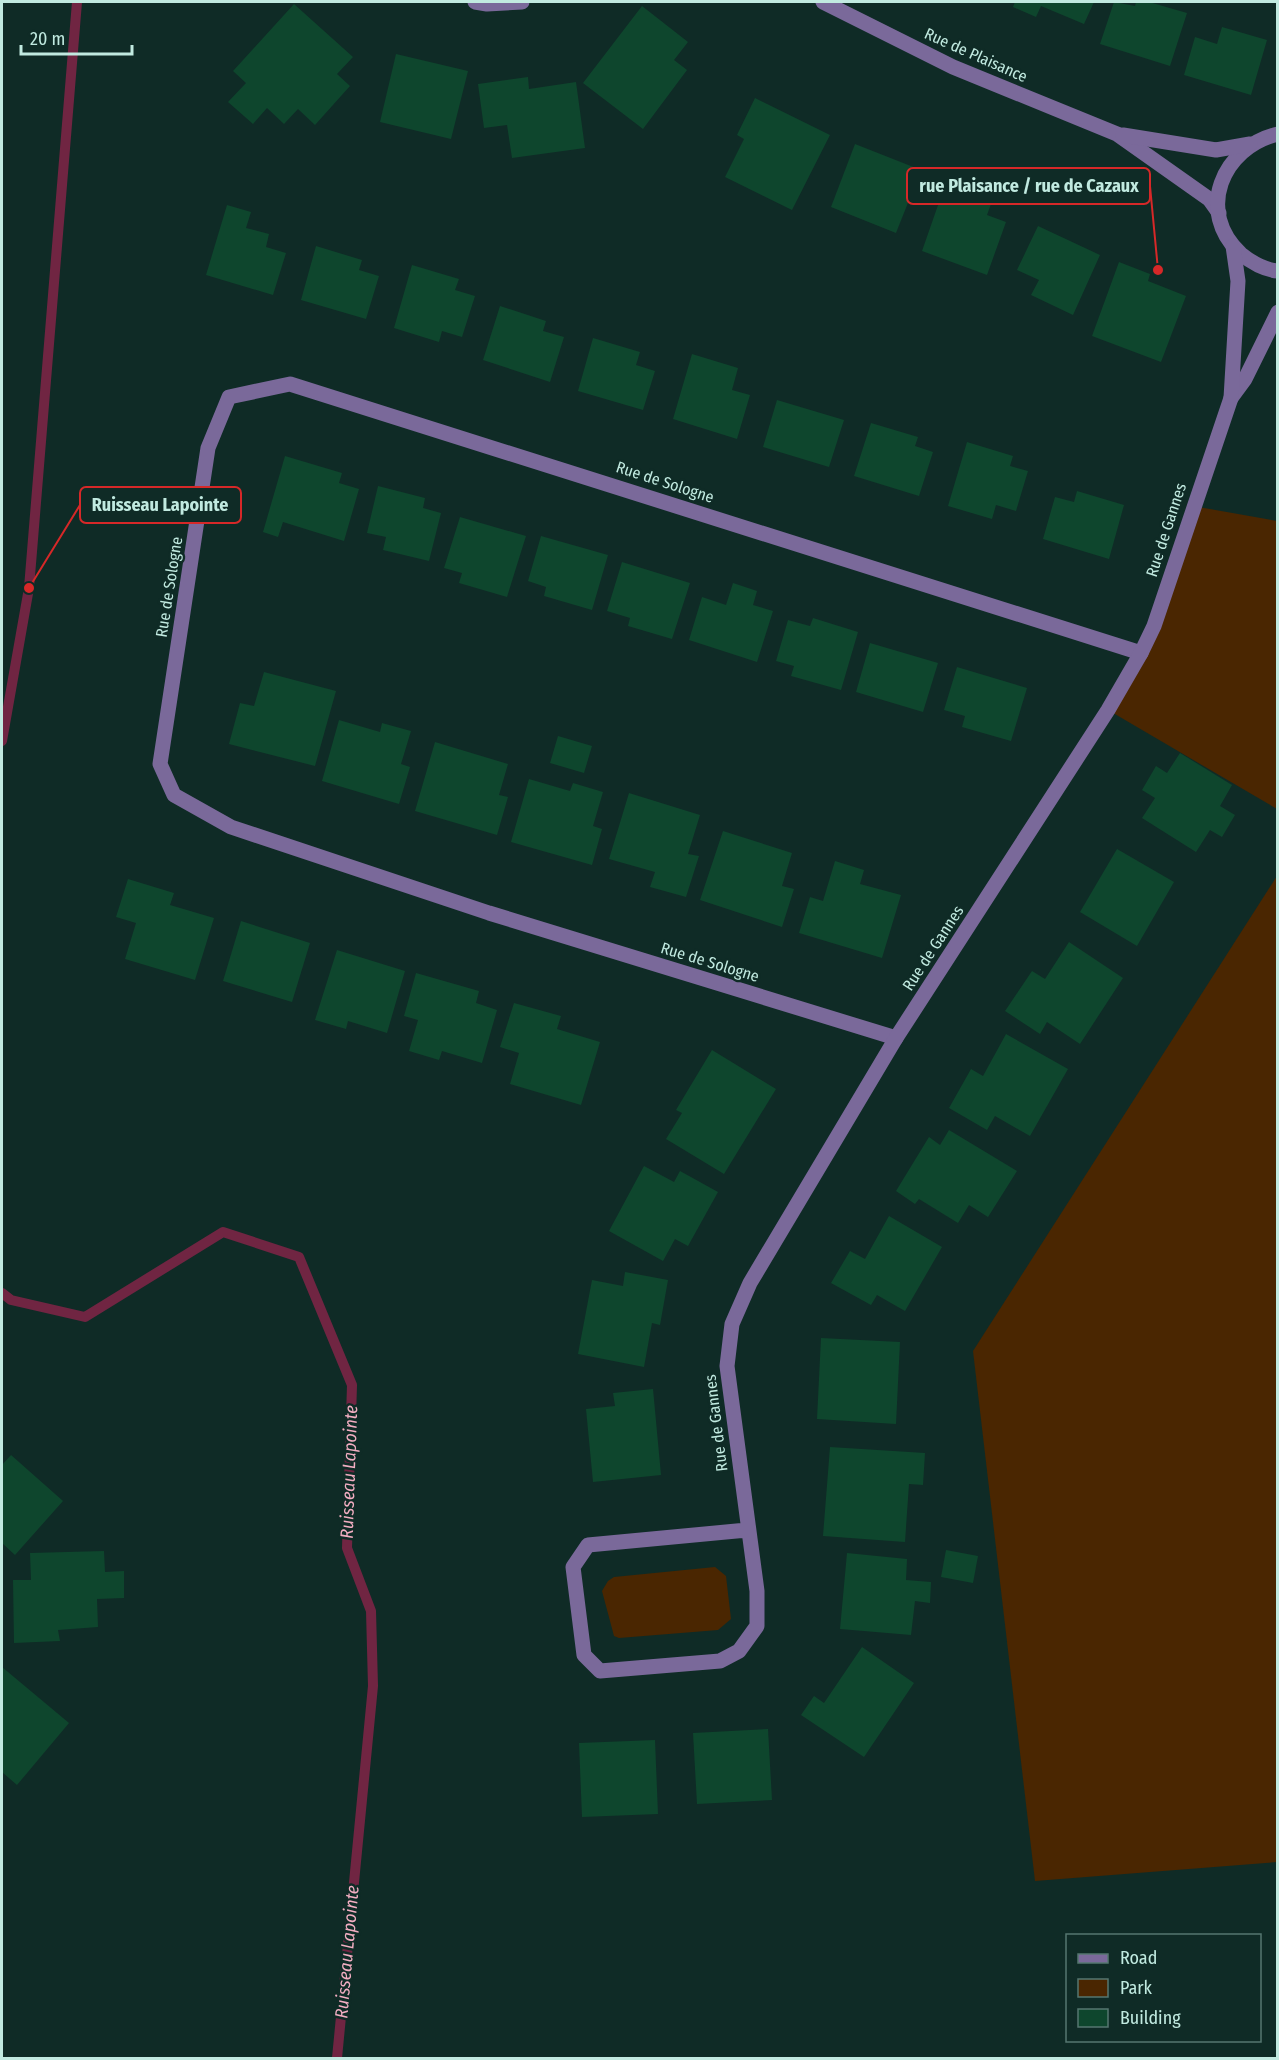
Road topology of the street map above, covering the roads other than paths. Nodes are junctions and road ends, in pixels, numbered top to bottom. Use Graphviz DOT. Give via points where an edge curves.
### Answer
graph roads {
  1 [pos="475,2"];
  2 [pos="522,2"];
  3 [pos="823,2"];
  4 [pos="1117,134"];
  5 [pos="1278,134"];
  6 [pos="1250,144"];
  7 [pos="1219,213"];
  8 [pos="1233,246"];
  9 [pos="1278,271"];
  10 [pos="1278,312"];
  11 [pos="1231,398"];
  12 [pos="1141,653"];
  13 [pos="896,1038"];
  14 [pos="747,1530"];
  1 -- 2 [label="street"];
  3 -- 4 [label="street, Rue de Plaisance" via="952,67"];
  4 -- 6 [label="street, Rue de Plaisance" via="1216,150"];
  4 -- 7 [label="street, Rue de Plaisance" via="1209,199"];
  5 -- 6 [label="street, Rue de Plaisance"];
  6 -- 7 [label="street" via="1224,174 1218,193"];
  7 -- 8 [label="street"];
  8 -- 9 [label="street" via="1250,262"];
  8 -- 11 [label="street, Rue de Gannes" via="1238,281"];
  10 -- 11 [label="street, Rue de Gannes" via="1245,380"];
  11 -- 12 [label="street, Rue de Gannes" via="1154,626"];
  12 -- 13 [label="street, Rue de Gannes"];
  12 -- 13 [label="street, Rue de Sologne" via="290,384 229,397 208,448 160,764 174,795 231,827 489,913"];
  13 -- 14 [label="street, Rue de Gannes" via="750,1283 732,1324 727,1366"];
  14 -- 14 [label="street, Rue de Gannes" via="588,1545 573,1567 584,1656 600,1671 720,1661 739,1651 757,1626 757,1591"];
}
